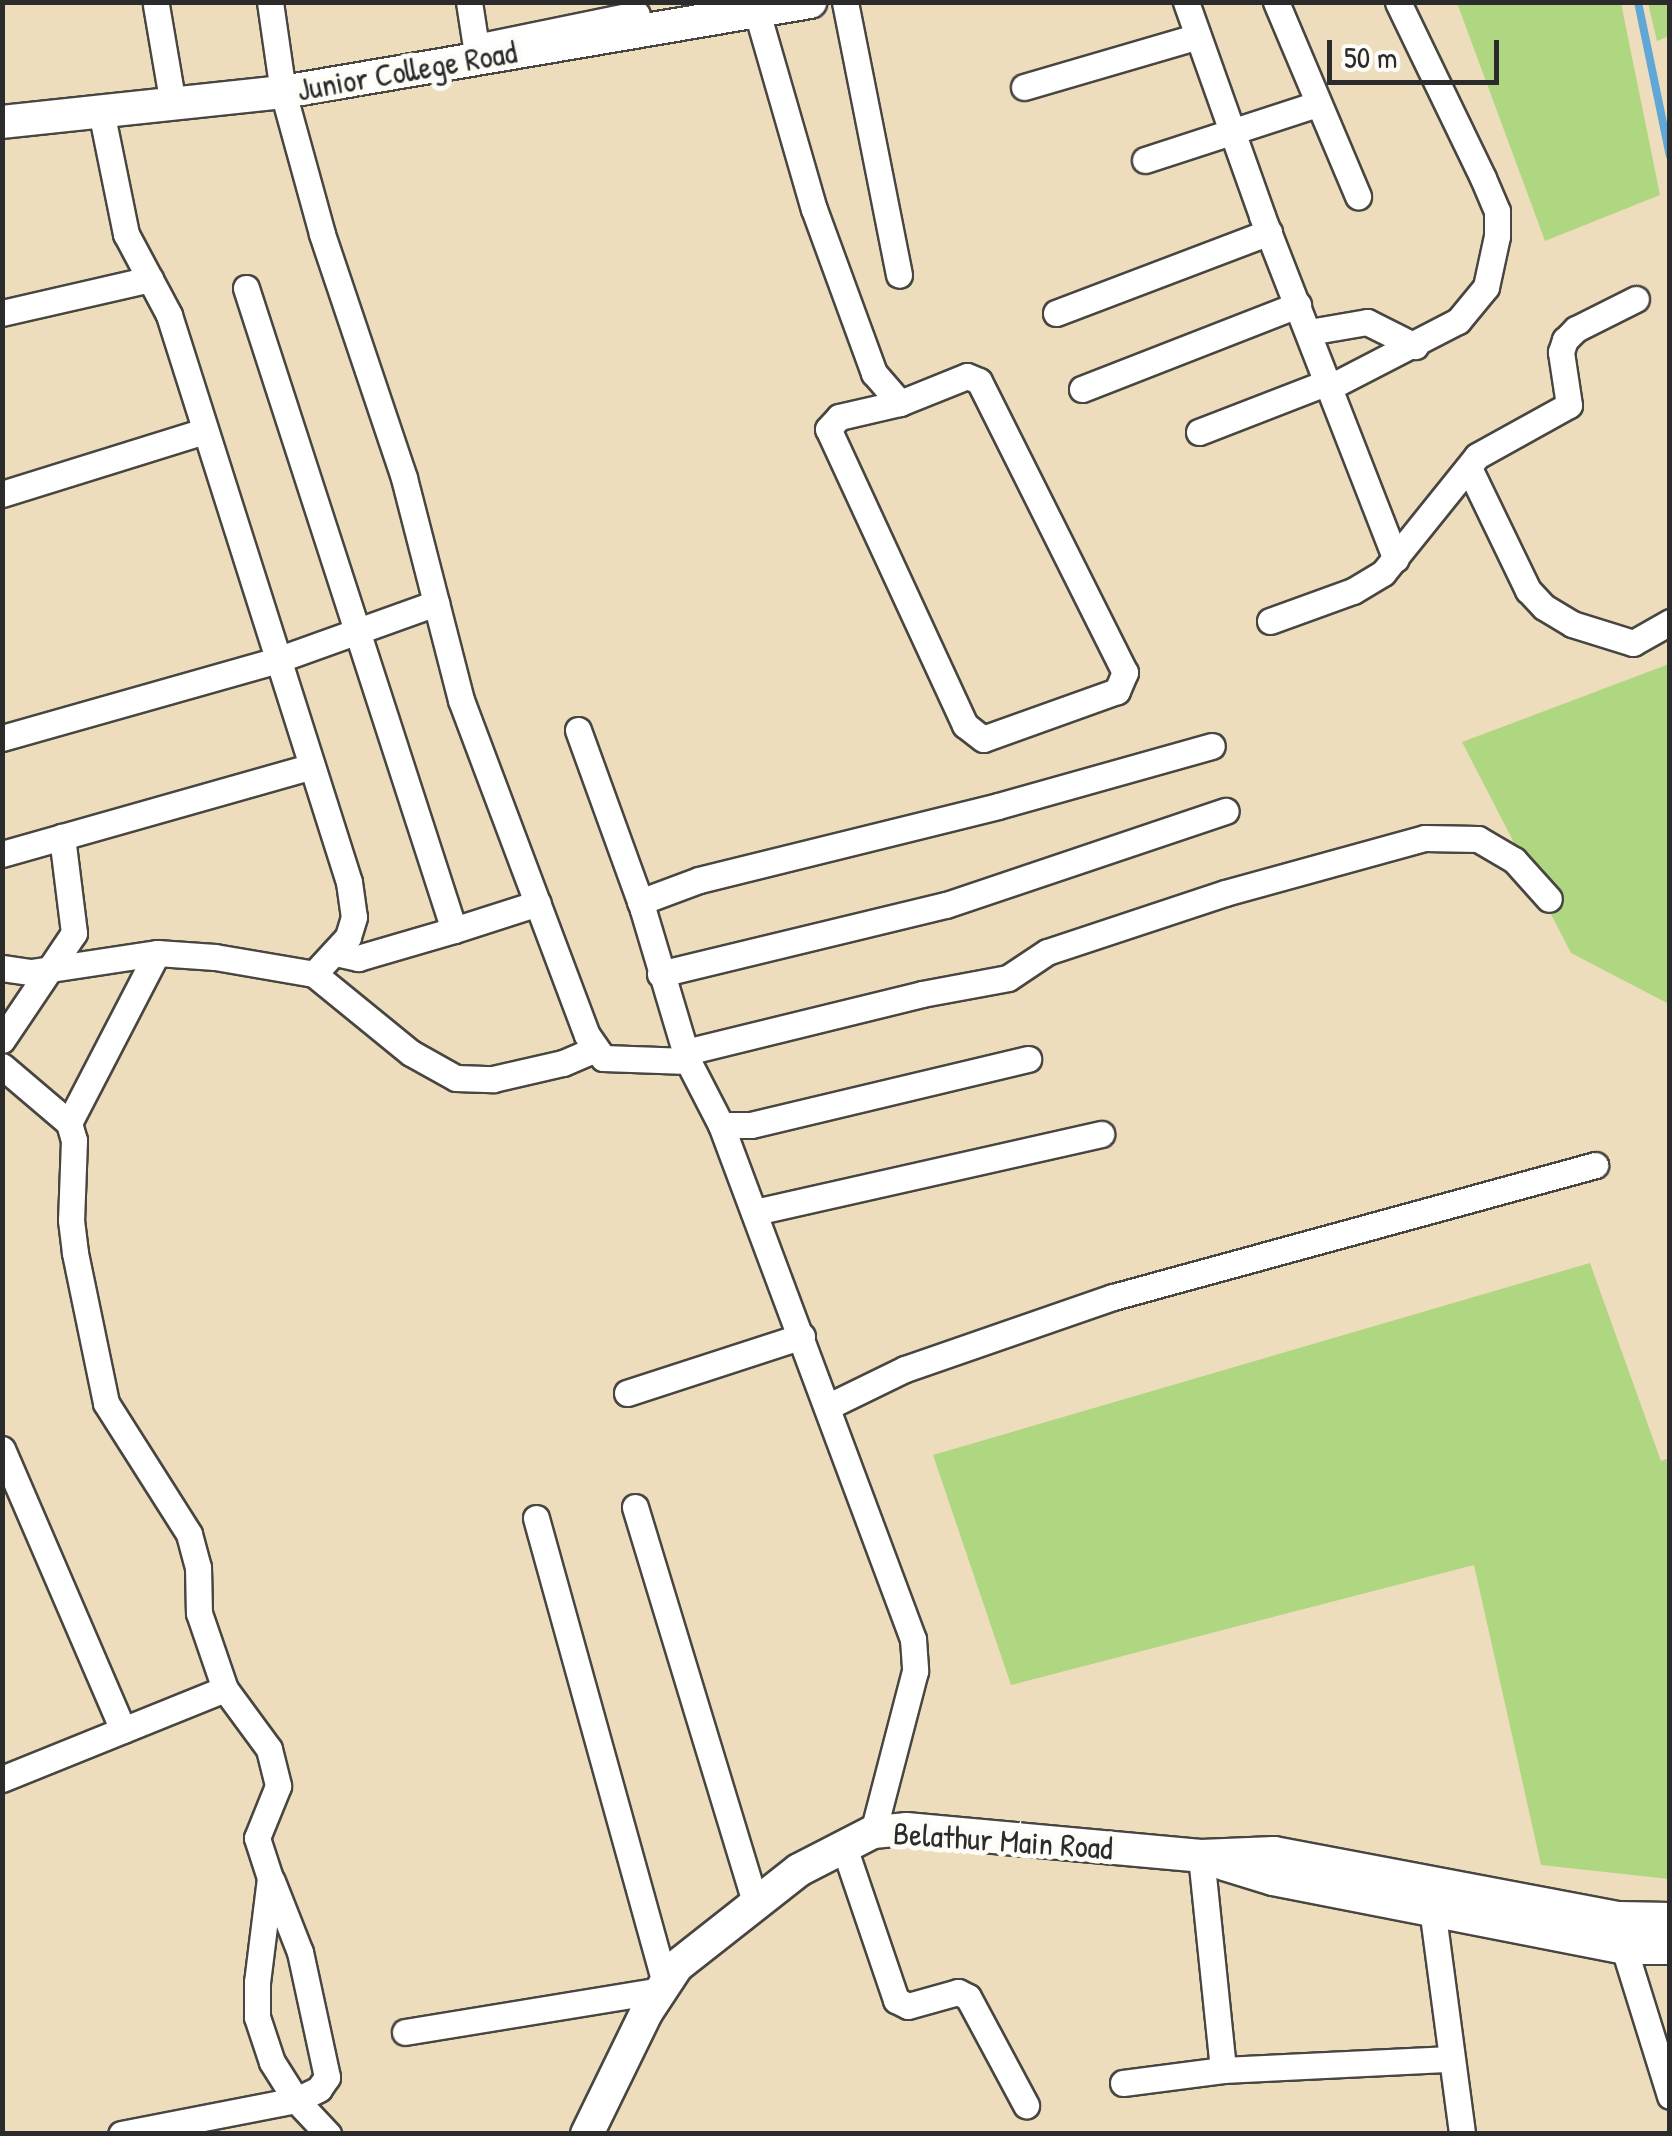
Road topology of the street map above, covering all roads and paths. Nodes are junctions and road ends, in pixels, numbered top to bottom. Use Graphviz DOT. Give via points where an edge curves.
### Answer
graph roads {
  1 [pos="270,2"];
  2 [pos="469,2"];
  3 [pos="810,2"];
  4 [pos="846,2"];
  5 [pos="1186,2"];
  6 [pos="1276,2"];
  7 [pos="1398,2"];
  8 [pos="156,5"];
  9 [pos="757,12"];
  10 [pos="637,16"];
  11 [pos="576,34"];
  12 [pos="1198,36"];
  13 [pos="1024,87"];
  14 [pos="283,92"];
  15 [pos="173,104"];
  16 [pos="1317,104"];
  17 [pos="102,111"];
  18 [pos="2,122"];
  19 [pos="1232,134"];
  20 [pos="1145,160"];
  21 [pos="1358,196"];
  22 [pos="1269,232"];
  23 [pos="899,275"];
  24 [pos="150,279"];
  25 [pos="246,288"];
  26 [pos="1636,298"];
  27 [pos="1298,306"];
  28 [pos="2,313"];
  29 [pos="1056,313"];
  30 [pos="1309,332"];
  31 [pos="1414,346"];
  32 [pos="1329,384"];
  33 [pos="1082,389"];
  34 [pos="900,403"];
  35 [pos="204,431"];
  36 [pos="1199,432"];
  37 [pos="1469,468"];
  38 [pos="2,494"];
  39 [pos="1396,559"];
  40 [pos="436,603"];
  41 [pos="1270,621"];
  42 [pos="1670,622"];
  43 [pos="357,631"];
  44 [pos="277,660"];
  45 [pos="578,730"];
  46 [pos="2,738"];
  47 [pos="1212,746"];
  48 [pos="312,766"];
  49 [pos="1226,811"];
  50 [pos="62,837"];
  51 [pos="2,854"];
  52 [pos="1549,899"];
  53 [pos="640,902"];
  54 [pos="538,903"];
  55 [pos="454,930"];
  56 [pos="157,953"];
  57 [pos="336,953"];
  58 [pos="2,968"];
  59 [pos="54,970"];
  60 [pos="314,974"];
  61 [pos="660,974"];
  62 [pos="2,1040"];
  63 [pos="593,1050"];
  64 [pos="687,1056"];
  65 [pos="1028,1059"];
  66 [pos="2,1066"];
  67 [pos="70,1123"];
  68 [pos="721,1126"];
  69 [pos="1101,1134"];
  70 [pos="1595,1165"];
  71 [pos="755,1212"];
  72 [pos="802,1336"];
  73 [pos="627,1393"];
  74 [pos="829,1406"];
  75 [pos="2,1448"];
  76 [pos="635,1507"];
  77 [pos="536,1518"];
  78 [pos="225,1689"];
  79 [pos="123,1730"];
  80 [pos="2,1779"];
  81 [pos="858,1838"];
  82 [pos="1201,1856"];
  83 [pos="270,1878"];
  84 [pos="755,1903"];
  85 [pos="1432,1908"];
  86 [pos="1670,1919"];
  87 [pos="1624,1933"];
  88 [pos="1670,1948"];
  89 [pos="663,1987"];
  90 [pos="405,2032"];
  91 [pos="1451,2059"];
  92 [pos="1223,2070"];
  93 [pos="1123,2083"];
  94 [pos="1670,2096"];
  95 [pos="296,2100"];
  96 [pos="1026,2105"];
  97 [pos="121,2134"];
  98 [pos="328,2134"];
  99 [pos="588,2134"];
  100 [pos="1462,2134"];
  1 -- 14 [label="street"];
  2 -- 11 [label="street" via="476,47"];
  3 -- 9 [label="street, Junior College Road"];
  4 -- 23 [label="street"];
  5 -- 12 [label="street"];
  6 -- 16 [label="street"];
  7 -- 31 [label="street" via="1497,211 1486,286 1474,306"];
  8 -- 15 [label="street"];
  9 -- 10 [label="street, Junior College Road"];
  9 -- 34 [label="street" via="847,300 874,373"];
  10 -- 11 [label="street, Junior College Road"];
  11 -- 14 [label="street, Junior College Road"];
  12 -- 13 [label="street"];
  12 -- 19 [label="street"];
  14 -- 15 [label="street, Junior College Road"];
  14 -- 40 [label="street" via="322,234 404,478"];
  15 -- 17 [label="street, Junior College Road"];
  16 -- 19 [label="street"];
  16 -- 21 [label="street"];
  17 -- 18 [label="street, Junior College Road"];
  17 -- 24 [label="street" via="126,234"];
  19 -- 20 [label="street"];
  19 -- 22 [label="street"];
  22 -- 27 [label="street"];
  22 -- 29 [label="street"];
  24 -- 28 [label="street"];
  24 -- 35 [label="street" via="170,315"];
  25 -- 43 [label="street"];
  26 -- 37 [label="street" via="1565,340 1570,400 1564,410 1495,443"];
  27 -- 30 [label="street"];
  27 -- 33 [label="street"];
  30 -- 31 [label="street" via="1367,322"];
  30 -- 32 [label="street"];
  31 -- 32 [label="street"];
  32 -- 36 [label="street"];
  32 -- 39 [label="street"];
  34 -- 34 [label="street" via="966,376 979,381 1125,672 1117,690 983,739 965,725 828,429 839,417"];
  35 -- 38 [label="street"];
  35 -- 44 [label="street"];
  37 -- 39 [label="street"];
  37 -- 42 [label="street" via="1528,590 1544,607 1633,644"];
  39 -- 41 [label="street" via="1353,591"];
  40 -- 43 [label="street"];
  40 -- 54 [label="street" via="461,700"];
  43 -- 44 [label="street"];
  43 -- 55 [label="street"];
  44 -- 46 [label="street"];
  44 -- 48 [label="street"];
  45 -- 53 [label="street"];
  47 -- 53 [label="street" via="714,876"];
  48 -- 50 [label="street"];
  48 -- 57 [label="street" via="352,900 348,938"];
  49 -- 61 [label="street" via="946,905"];
  50 -- 51 [label="street"];
  50 -- 59 [label="street" via="74,934"];
  52 -- 64 [label="street" via="1514,860 1478,839 1425,838 1047,952 1008,978"];
  53 -- 61 [label="street"];
  54 -- 55 [label="street"];
  54 -- 63 [label="street"];
  55 -- 57 [label="street" via="358,958"];
  56 -- 59 [label="street"];
  56 -- 60 [label="street"];
  56 -- 67 [label="street"];
  57 -- 60 [label="street"];
  58 -- 59 [label="street"];
  59 -- 62 [label="street"];
  60 -- 63 [label="street" via="411,1053 456,1078 493,1079"];
  61 -- 64 [label="street"];
  63 -- 64 [label="street" via="618,1060"];
  64 -- 68 [label="street"];
  65 -- 68 [label="street" via="751,1125"];
  66 -- 67 [label="street"];
  67 -- 78 [label="street" via="75,1252 106,1403 189,1534 199,1613"];
  68 -- 71 [label="street"];
  69 -- 71 [label="street"];
  70 -- 74 [label="street" via="1113,1297 906,1369"];
  71 -- 72 [label="street"];
  72 -- 73 [label="street"];
  72 -- 74 [label="street"];
  74 -- 81 [label="street" via="914,1639 914,1671"];
  75 -- 79 [label="street"];
  76 -- 84 [label="street"];
  77 -- 89 [label="street"];
  78 -- 79 [label="street"];
  78 -- 83 [label="street" via="269,1749 278,1786 256,1838"];
  79 -- 80 [label="street"];
  81 -- 82 [label="street, Belathur Main Road" via="906,1829"];
  81 -- 84 [label="street"];
  81 -- 96 [label="street" via="896,2000 908,2006 958,1992 968,1997"];
  82 -- 85 [label="street, Belathur Main Road" via="1273,1879"];
  82 -- 87 [label="street, Belathur Main Road" via="1274,1853"];
  82 -- 92 [label="street"];
  83 -- 95 [label="street" via="257,2017 272,2062"];
  83 -- 95 [label="street" via="300,1952 326,2077 319,2089"];
  84 -- 89 [label="street" via="677,1966"];
  85 -- 87 [label="street, Belathur Main Road"];
  85 -- 91 [label="street"];
  86 -- 87 [label="street, Belathur Main Road"];
  87 -- 88 [label="street, Belathur Main Road"];
  87 -- 94 [label="street"];
  89 -- 90 [label="street"];
  89 -- 99 [label="street"];
  91 -- 92 [label="street"];
  91 -- 100 [label="street"];
  92 -- 93 [label="street"];
  95 -- 97 [label="street"];
  95 -- 98 [label="street"];
}
